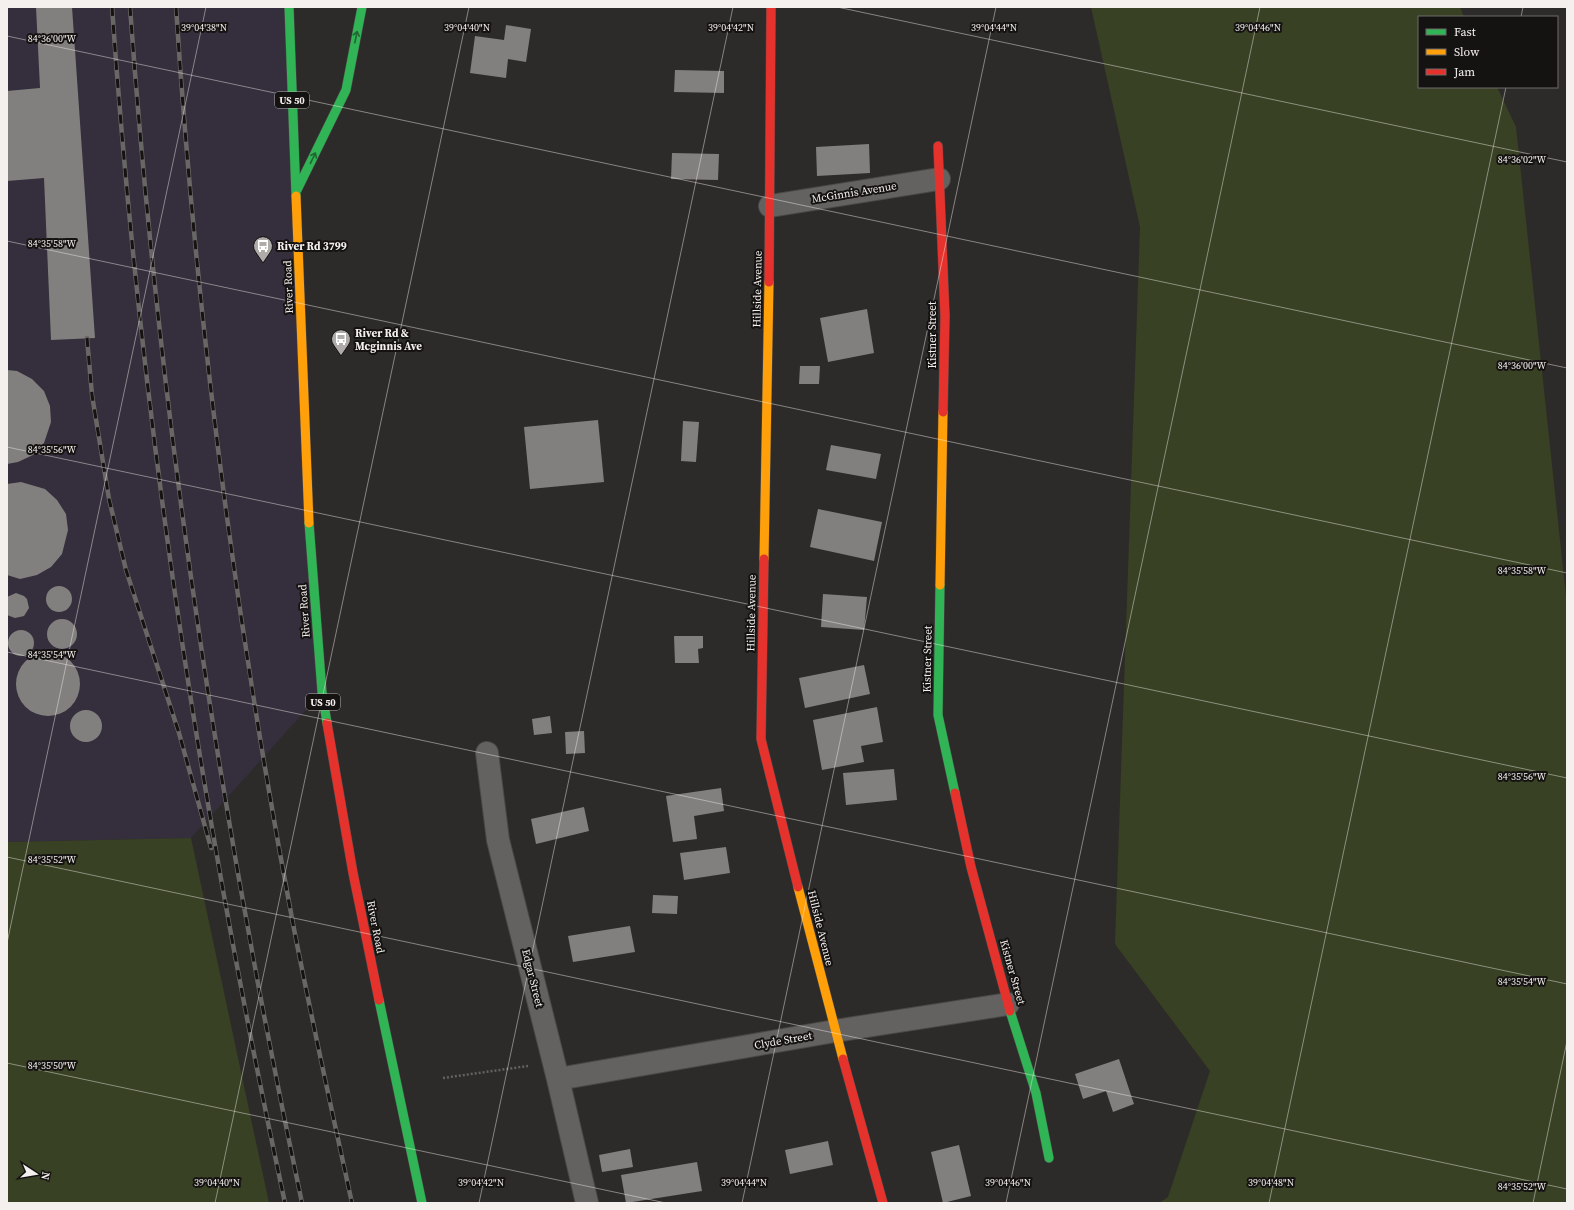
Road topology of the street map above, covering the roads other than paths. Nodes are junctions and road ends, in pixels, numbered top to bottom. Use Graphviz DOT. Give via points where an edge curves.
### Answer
graph roads {
  1 [pos="289,7"];
  2 [pos="362,7"];
  3 [pos="771,7"];
  4 [pos="938,146"];
  5 [pos="939,179"];
  6 [pos="296,193"];
  7 [pos="770,206"];
  8 [pos="488,752"];
  9 [pos="1008,1004"];
  10 [pos="835,1031"];
  11 [pos="558,1079"];
  12 [pos="1049,1158"];
  13 [pos="422,1203"];
  14 [pos="587,1203"];
  15 [pos="883,1203"];
  1 -- 6 [label="street, River Road / US 50"];
  6 -- 2 [label="street, one-way" via="346,90"];
  3 -- 7 [label="street, Hillside Avenue"];
  4 -- 5 [label="street, Kistner Street"];
  5 -- 7 [label="street, McGinnis Avenue"];
  5 -- 9 [label="street, Kistner Street" via="945,316 938,715 971,867"];
  6 -- 13 [label="street, River Road / US 50" via="308,490 322,692 355,881"];
  7 -- 10 [label="street, Hillside Avenue" via="761,738"];
  8 -- 11 [label="street, Edgar Street" via="498,840"];
  9 -- 10 [label="street, Clyde Street"];
  9 -- 12 [label="street, Kistner Street" via="1036,1093"];
  10 -- 11 [label="street, Clyde Street"];
  10 -- 15 [label="street, Hillside Avenue"];
  11 -- 14 [label="street, Edgar Street"];
}
